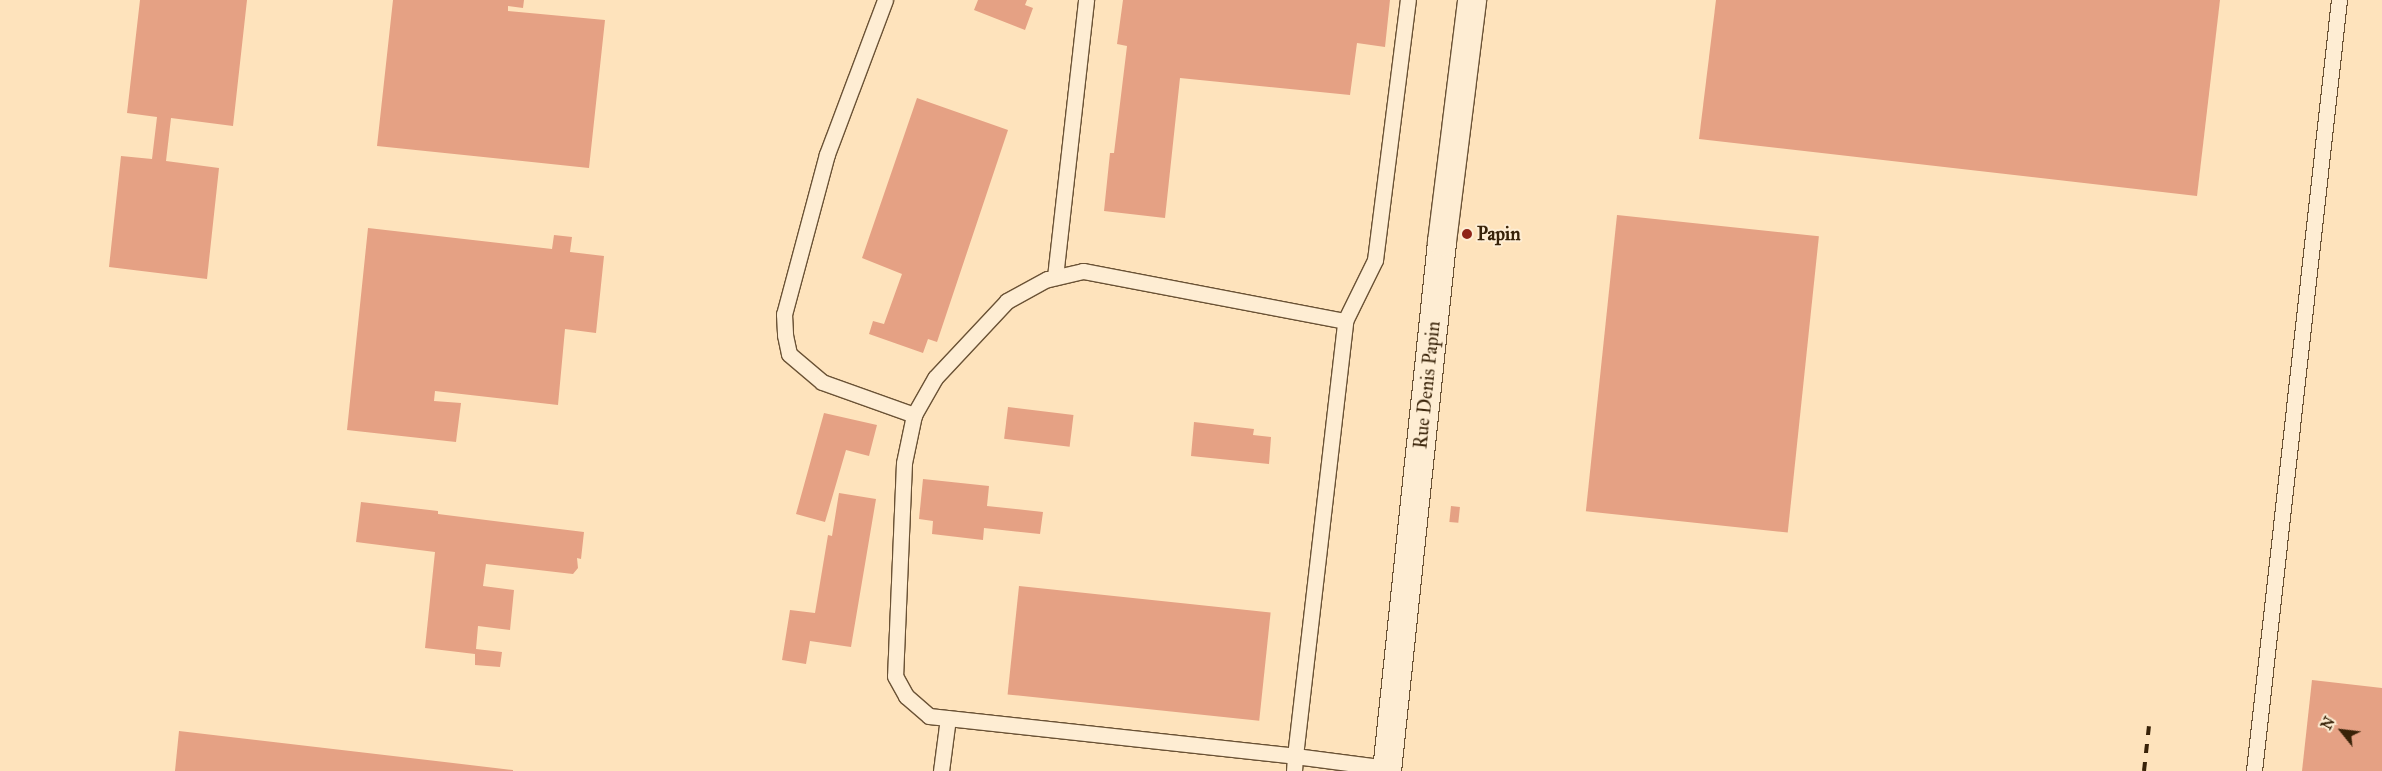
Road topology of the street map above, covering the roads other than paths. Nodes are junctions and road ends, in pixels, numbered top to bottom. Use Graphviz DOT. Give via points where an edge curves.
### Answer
graph roads {
  1 [pos="885,0"];
  2 [pos="1086,0"];
  3 [pos="1408,0"];
  4 [pos="1472,0"];
  5 [pos="2339,0"];
  6 [pos="1055,277"];
  7 [pos="1346,321"];
  8 [pos="914,415"];
  9 [pos="948,718"];
  10 [pos="1294,764"];
  11 [pos="1387,769"];
  12 [pos="941,771"];
  13 [pos="2254,771"];
  1 -- 8 [label="lane" via="827,154 784,314 789,354 822,382"];
  2 -- 6 [label="lane"];
  3 -- 7 [label="lane" via="1375,260"];
  4 -- 11 [label="street, Rue Denis Papin" via="1442,242"];
  5 -- 13 [label="lane"];
  6 -- 7 [label="lane" via="1083,271"];
  6 -- 8 [label="lane" via="1007,301 936,378"];
  7 -- 10 [label="lane"];
  8 -- 9 [label="lane" via="904,462 896,676 906,696 929,716"];
  9 -- 10 [label="lane"];
  9 -- 12 [label="lane"];
  10 -- 11 [label="lane"];
}
